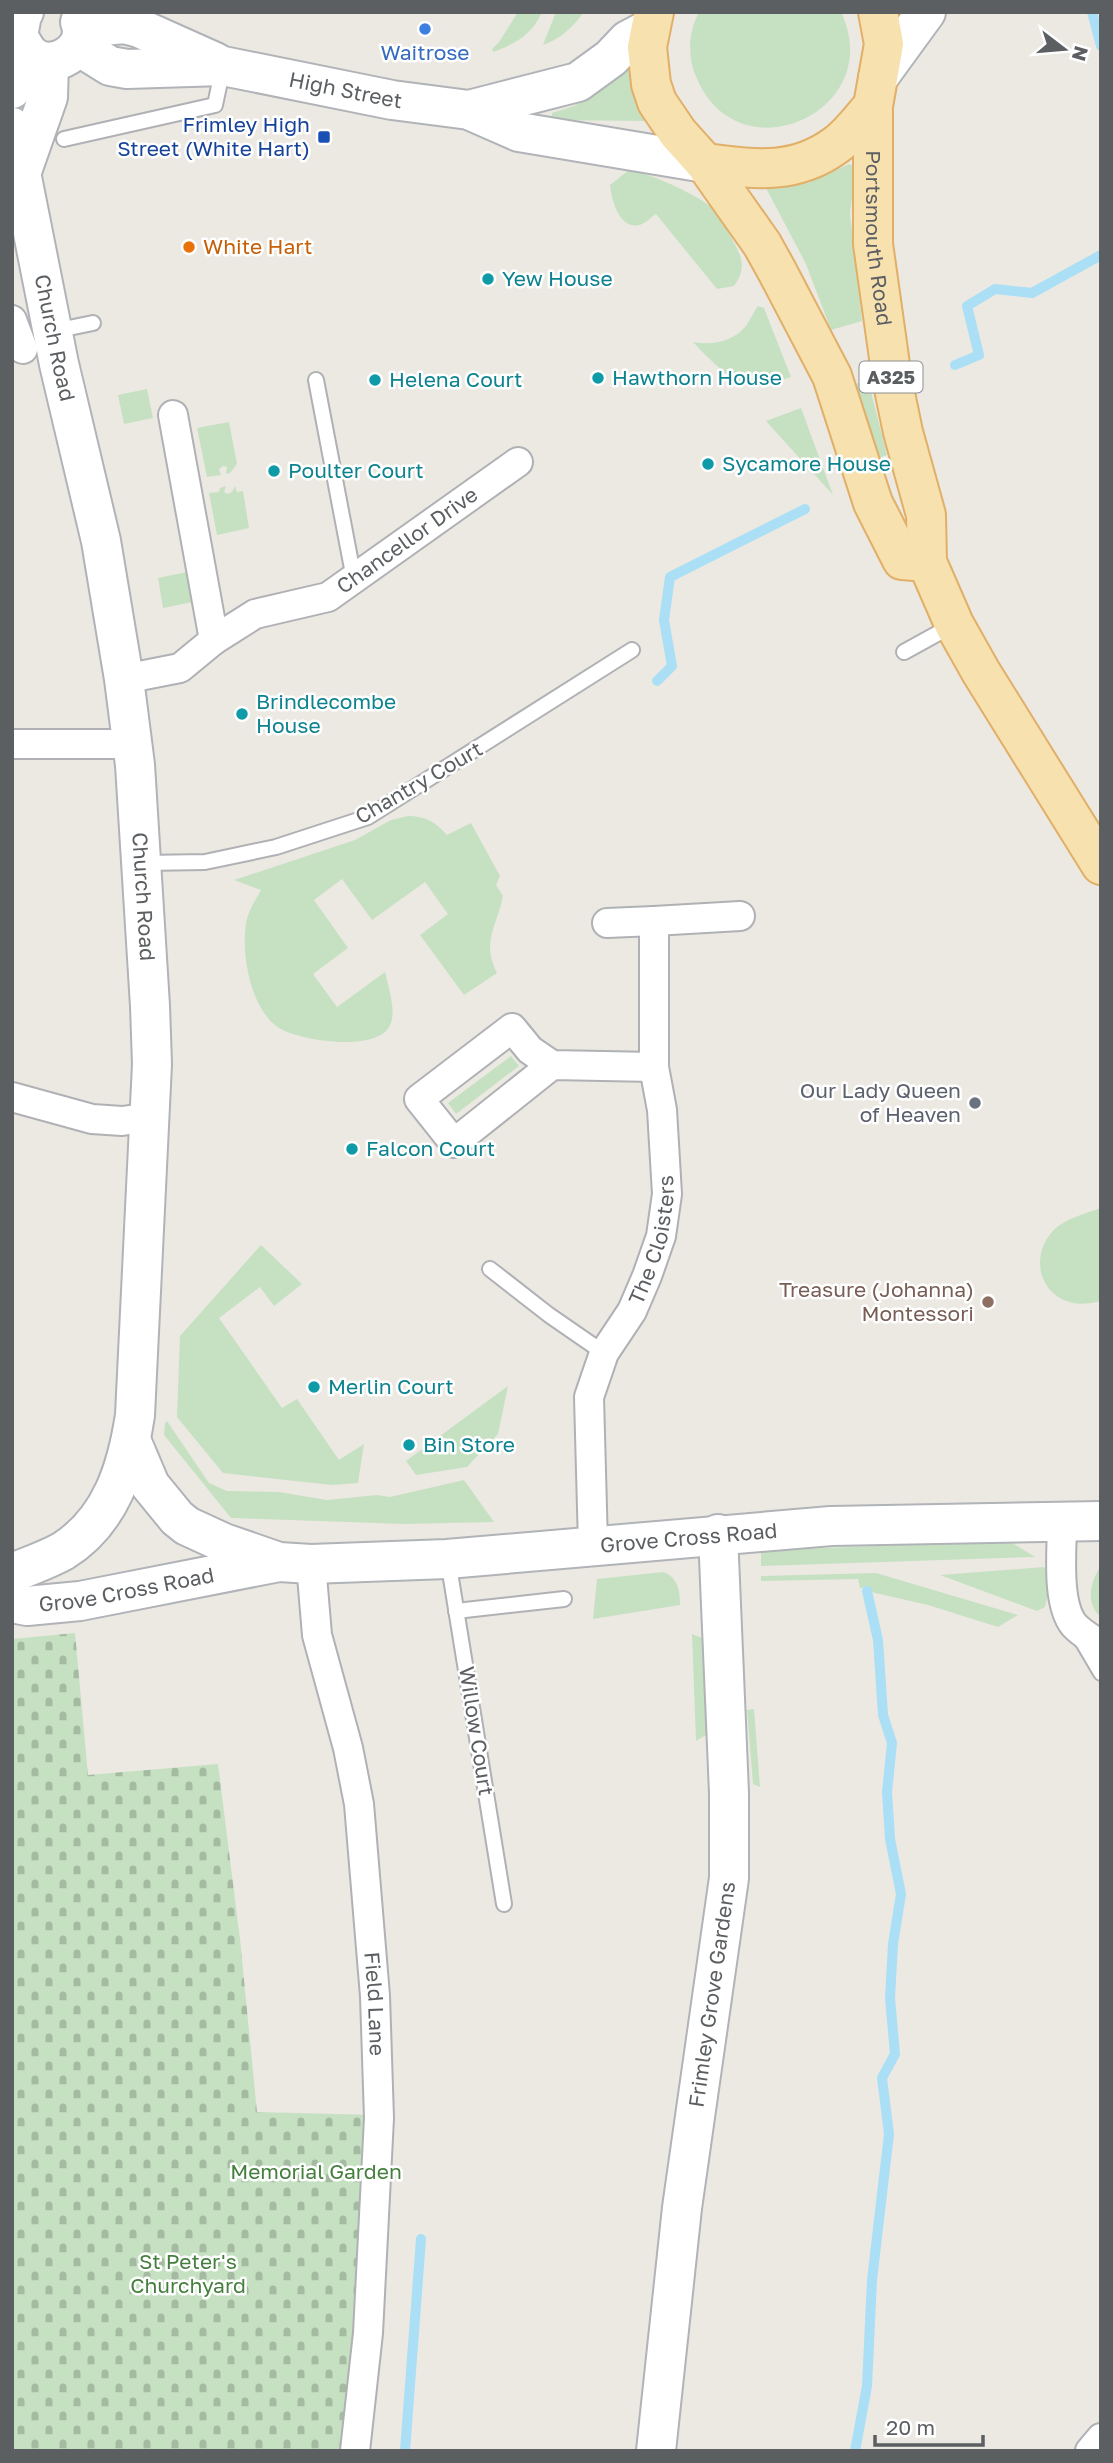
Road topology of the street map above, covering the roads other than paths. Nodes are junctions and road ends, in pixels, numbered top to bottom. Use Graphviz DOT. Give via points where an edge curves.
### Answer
graph roads {
  1 [pos="878,12"];
  2 [pos="926,12"];
  3 [pos="22,13"];
  4 [pos="650,18"];
  5 [pos="63,41"];
  6 [pos="223,66"];
  7 [pos="12,89"];
  8 [pos="876,92"];
  9 [pos="469,110"];
  10 [pos="12,127"];
  11 [pos="64,139"];
  12 [pos="705,163"];
  13 [pos="21,174"];
  14 [pos="12,320"];
  15 [pos="93,323"];
  16 [pos="38,340"];
  17 [pos="316,380"];
  18 [pos="173,415"];
  19 [pos="518,462"];
  20 [pos="927,562"];
  21 [pos="354,579"];
  22 [pos="954,624"];
  23 [pos="214,640"];
  24 [pos="632,650"];
  25 [pos="904,652"];
  26 [pos="124,679"];
  27 [pos="12,744"];
  28 [pos="132,744"];
  29 [pos="142,863"];
  30 [pos="1101,865"];
  31 [pos="740,916"];
  32 [pos="654,921"];
  33 [pos="607,923"];
  34 [pos="552,1065"];
  35 [pos="654,1067"];
  36 [pos="12,1097"];
  37 [pos="151,1117"];
  38 [pos="490,1269"];
  39 [pos="604,1353"];
  40 [pos="131,1440"];
  41 [pos="1101,1521"];
  42 [pos="1062,1522"];
  43 [pos="718,1534"];
  44 [pos="593,1545"];
  45 [pos="447,1559"];
  46 [pos="295,1563"];
  47 [pos="12,1573"];
  48 [pos="564,1598"];
  49 [pos="12,1603"];
  50 [pos="456,1611"];
  51 [pos="1074,1626"];
  52 [pos="1101,1645"];
  53 [pos="1101,1673"];
  54 [pos="504,1904"];
  55 [pos="1101,2438"];
  56 [pos="355,2451"];
  57 [pos="656,2451"];
  58 [pos="1090,2451"];
  1 -- 8 [label="main road, A325" via="884,44"];
  2 -- 8 [label="main road"];
  3 -- 5 [label="main road" via="18,37"];
  4 -- 9 [label="main road, High Street" via="611,58 578,82"];
  4 -- 12 [label="main road, A325" via="648,66 657,102"];
  5 -- 6 [label="main road, High Street" via="110,66 127,69"];
  5 -- 7 [label="main road" via="15,79"];
  5 -- 13 [label="main road"];
  6 -- 9 [label="main road, High Street"];
  6 -- 11 [label="lane" via="216,111"];
  8 -- 12 [label="main road" via="837,145 809,161 775,170"];
  8 -- 20 [label="main road, Portsmouth Road / A325" via="873,244 892,379 926,515"];
  9 -- 12 [label="main road, High Street" via="519,132"];
  10 -- 13 [label="main road, Church Road"];
  12 -- 20 [label="main road, A325" via="762,244 832,376 873,503 902,560"];
  13 -- 16 [label="main road, Church Road"];
  14 -- 16 [label="street"];
  15 -- 16 [label="lane"];
  16 -- 26 [label="main road, Church Road" via="102,541"];
  17 -- 21 [label="lane"];
  18 -- 23 [label="street"];
  19 -- 21 [label="street, Chancellor Drive"];
  20 -- 22 [label="main road, Portsmouth Road / A325"];
  21 -- 23 [label="street, Chancellor Drive" via="328,597 254,614"];
  22 -- 25 [label="lane"];
  22 -- 30 [label="main road, Portsmouth Road / A325"];
  23 -- 26 [label="street, Chancellor Drive" via="180,668"];
  24 -- 29 [label="lane, Chantry Court" via="368,817 276,847 205,862"];
  26 -- 28 [label="main road, Church Road"];
  27 -- 28 [label="street"];
  28 -- 29 [label="main road, Church Road"];
  29 -- 37 [label="main road, Church Road"];
  31 -- 32 [label="street"];
  32 -- 33 [label="street"];
  32 -- 35 [label="street, The Cloisters"];
  34 -- 34 [label="street" via="454,1143 419,1098 512,1028 530,1050"];
  34 -- 35 [label="street"];
  35 -- 39 [label="street, The Cloisters" via="662,1110 667,1194 661,1236 632,1311"];
  36 -- 37 [label="street" via="92,1119"];
  37 -- 40 [label="main road, Church Road"];
  38 -- 39 [label="lane"];
  39 -- 44 [label="street, The Cloisters" via="589,1397"];
  40 -- 46 [label="main road, Grove Cross Road" via="150,1485 187,1526 224,1543"];
  40 -- 47 [label="main road, Church Road" via="121,1480 97,1522 65,1549"];
  41 -- 42 [label="main road, Grove Cross Road"];
  42 -- 43 [label="main road, Grove Cross Road" via="831,1526"];
  42 -- 51 [label="street" via="1065,1609"];
  43 -- 44 [label="main road, Grove Cross Road"];
  43 -- 57 [label="main road, Frimley Grove Gardens" via="729,1878 691,2140"];
  44 -- 45 [label="main road, Grove Cross Road"];
  45 -- 46 [label="main road, Grove Cross Road"];
  45 -- 50 [label="lane, Willow Court"];
  46 -- 49 [label="main road, Grove Cross Road" via="80,1601"];
  46 -- 56 [label="street, Field Lane" via="338,1710 359,1804 375,1996 379,2118 368,2333"];
  48 -- 50 [label="lane"];
  50 -- 54 [label="lane, Willow Court"];
  51 -- 52 [label="street"];
  51 -- 53 [label="lane"];
  55 -- 58 [label="street"];
}
